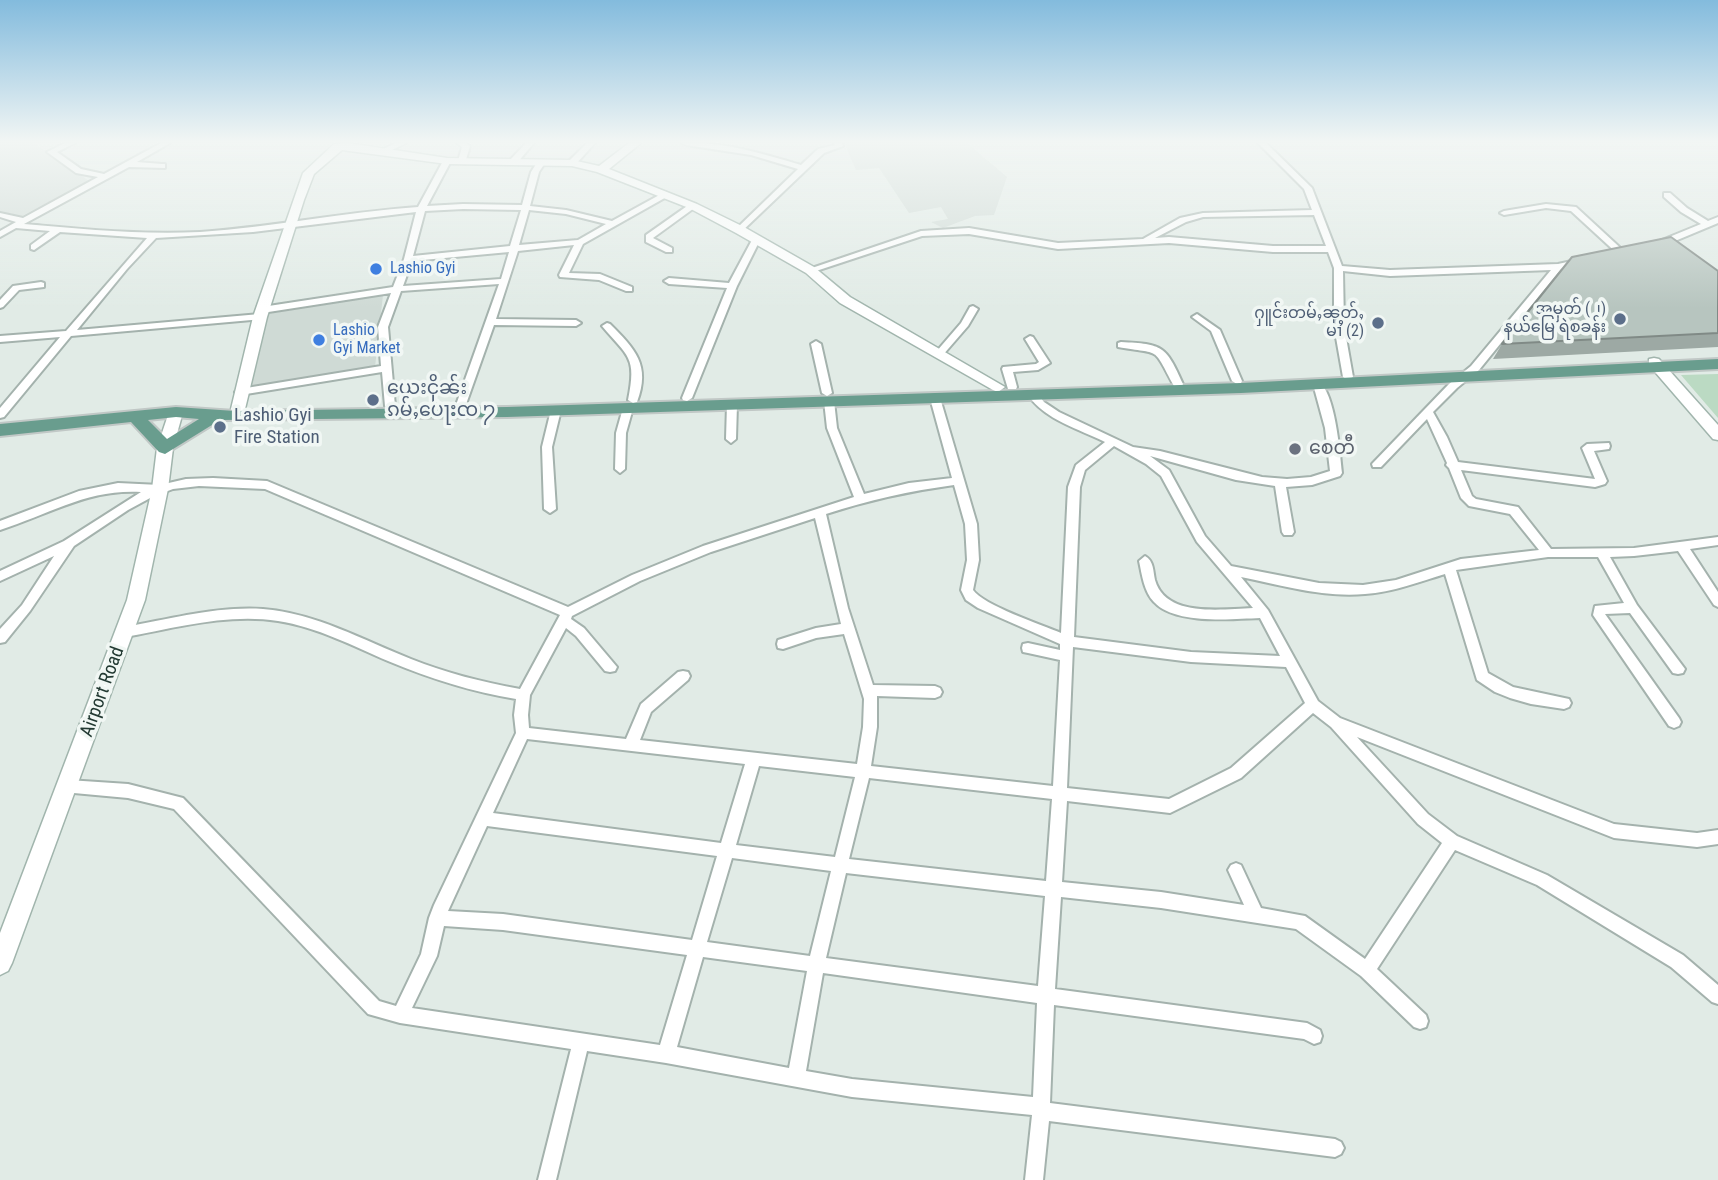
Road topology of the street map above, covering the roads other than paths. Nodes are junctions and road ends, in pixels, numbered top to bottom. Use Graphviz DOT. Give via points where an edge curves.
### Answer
graph roads {
  1 [pos="65,198"];
  2 [pos="300,198"];
  3 [pos="427,198"];
  4 [pos="528,198"];
  5 [pos="661,198"];
  6 [pos="674,198"];
  7 [pos="772,198"];
  8 [pos="1311,198"];
  9 [pos="1670,198"];
  10 [pos="525,205"];
  11 [pos="693,206"];
  12 [pos="421,209"];
  13 [pos="1316,212"];
  14 [pos="1504,213"];
  15 [pos="0,215"];
  16 [pos="1718,220"];
  17 [pos="20,223"];
  18 [pos="614,224"];
  19 [pos="1708,225"];
  20 [pos="289,226"];
  21 [pos="59,229"];
  22 [pos="740,230"];
  23 [pos="0,234"];
  24 [pos="154,236"];
  25 [pos="756,240"];
  26 [pos="1144,241"];
  27 [pos="580,242"];
  28 [pos="34,247"];
  29 [pos="513,248"];
  30 [pos="1650,248"];
  31 [pos="669,250"];
  32 [pos="1331,250"];
  33 [pos="1637,251"];
  34 [pos="1623,254"];
  35 [pos="1610,257"];
  36 [pos="408,259"];
  37 [pos="1597,259"];
  38 [pos="1558,267"];
  39 [pos="1338,268"];
  40 [pos="810,270"];
  41 [pos="505,281"];
  42 [pos="669,281"];
  43 [pos="41,285"];
  44 [pos="2,286"];
  45 [pos="732,286"];
  46 [pos="397,289"];
  47 [pos="629,289"];
  48 [pos="12,291"];
  49 [pos="0,305"];
  50 [pos="972,309"];
  51 [pos="261,313"];
  52 [pos="1197,317"];
  53 [pos="492,322"];
  54 [pos="576,323"];
  55 [pos="607,326"];
  56 [pos="68,335"];
  57 [pos="1030,339"];
  58 [pos="0,340"];
  59 [pos="816,344"];
  60 [pos="1121,345"];
  61 [pos="939,354"];
  62 [pos="1718,358"];
  63 [pos="1657,364"];
  64 [pos="1718,364"];
  65 [pos="386,368"];
  66 [pos="1470,372"];
  67 [pos="1348,377"];
  68 [pos="1237,381"];
  69 [pos="1178,384"];
  70 [pos="1318,384"];
  71 [pos="1005,387"];
  72 [pos="240,392"];
  73 [pos="1033,395"];
  74 [pos="828,397"];
  75 [pos="687,398"];
  76 [pos="935,398"];
  77 [pos="631,404"];
  78 [pos="732,404"];
  79 [pos="461,405"];
  80 [pos="390,406"];
  81 [pos="238,410"];
  82 [pos="556,410"];
  83 [pos="176,412"];
  84 [pos="219,413"];
  85 [pos="1429,414"];
  86 [pos="0,415"];
  87 [pos="135,416"];
  88 [pos="0,430"];
  89 [pos="1718,435"];
  90 [pos="731,439"];
  91 [pos="1113,441"];
  92 [pos="1605,446"];
  93 [pos="165,449"];
  94 [pos="1128,449"];
  95 [pos="1377,464"];
  96 [pos="1451,465"];
  97 [pos="620,470"];
  98 [pos="959,481"];
  99 [pos="1280,482"];
  100 [pos="160,489"];
  101 [pos="860,499"];
  102 [pos="550,509"];
  103 [pos="820,513"];
  104 [pos="0,526"];
  105 [pos="1288,532"];
  106 [pos="1718,541"];
  107 [pos="69,544"];
  108 [pos="1681,545"];
  109 [pos="1601,552"];
  110 [pos="1548,553"];
  111 [pos="1144,561"];
  112 [pos="1449,567"];
  113 [pos="1227,570"];
  114 [pos="0,576"];
  115 [pos="1718,602"];
  116 [pos="1633,608"];
  117 [pos="1264,613"];
  118 [pos="566,616"];
  119 [pos="848,628"];
  120 [pos="125,632"];
  121 [pos="0,638"];
  122 [pos="1065,640"];
  123 [pos="783,644"];
  124 [pos="1028,648"];
  125 [pos="1065,656"];
  126 [pos="1289,662"];
  127 [pos="610,667"];
  128 [pos="1678,669"];
  129 [pos="683,676"];
  130 [pos="869,690"];
  131 [pos="935,692"];
  132 [pos="523,695"];
  133 [pos="1564,703"];
  134 [pos="1313,705"];
  135 [pos="1674,722"];
  136 [pos="1336,723"];
  137 [pos="523,733"];
  138 [pos="631,744"];
  139 [pos="754,758"];
  140 [pos="863,772"];
  141 [pos="68,787"];
  142 [pos="1060,795"];
  143 [pos="483,819"];
  144 [pos="1718,837"];
  145 [pos="1452,842"];
  146 [pos="726,850"];
  147 [pos="839,865"];
  148 [pos="1236,870"];
  149 [pos="1052,890"];
  150 [pos="1256,915"];
  151 [pos="438,918"];
  152 [pos="5,937"];
  153 [pos="698,950"];
  154 [pos="0,963"];
  155 [pos="816,966"];
  156 [pos="1367,970"];
  157 [pos="1046,994"];
  158 [pos="1718,996"];
  159 [pos="400,1015"];
  160 [pos="1420,1021"];
  161 [pos="1314,1037"];
  162 [pos="581,1042"];
  163 [pos="666,1054"];
  164 [pos="796,1078"];
  165 [pos="1042,1109"];
  166 [pos="1335,1148"];
  167 [pos="547,1180"];
  168 [pos="1034,1180"];
  1 -- 17 [label="street"];
  2 -- 20 [label="street"];
  3 -- 12 [label="street"];
  4 -- 10 [label="street"];
  5 -- 18 [label="street"];
  6 -- 11 [label="street"];
  7 -- 22 [label="street"];
  8 -- 13 [label="street"];
  9 -- 19 [label="street"];
  10 -- 12 [label="street"];
  10 -- 18 [label="street"];
  10 -- 29 [label="street"];
  11 -- 22 [label="street"];
  11 -- 31 [label="street" via="649,237"];
  12 -- 20 [label="street"];
  12 -- 36 [label="street"];
  13 -- 26 [label="street" via="1203,215"];
  13 -- 32 [label="street"];
  14 -- 34 [label="street" via="1546,206 1573,209"];
  15 -- 17 [label="street"];
  16 -- 19 [label="street"];
  17 -- 21 [label="street"];
  17 -- 23 [label="street"];
  18 -- 27 [label="street"];
  19 -- 30 [label="street"];
  20 -- 24 [label="street"];
  20 -- 51 [label="street"];
  21 -- 24 [label="street"];
  21 -- 28 [label="street"];
  22 -- 25 [label="street"];
  24 -- 56 [label="street"];
  25 -- 40 [label="street"];
  25 -- 45 [label="street"];
  26 -- 32 [label="street"];
  26 -- 40 [label="street" via="1058,246 969,231 939,232"];
  27 -- 29 [label="street"];
  27 -- 47 [label="street" via="563,275 600,277"];
  29 -- 36 [label="street"];
  29 -- 41 [label="street"];
  32 -- 39 [label="street"];
  33 -- 34 [label="street"];
  34 -- 35 [label="street"];
  36 -- 46 [label="street"];
  37 -- 38 [label="street"];
  38 -- 39 [label="street" via="1390,273"];
  38 -- 66 [label="street"];
  39 -- 67 [label="street" via="1339,326"];
  40 -- 61 [label="street" via="845,300"];
  41 -- 46 [label="street"];
  41 -- 53 [label="street"];
  42 -- 45 [label="street"];
  43 -- 48 [label="street"];
  44 -- 48 [label="street"];
  45 -- 75 [label="street"];
  46 -- 51 [label="street"];
  46 -- 65 [label="street" via="383,327"];
  48 -- 49 [label="street"];
  50 -- 61 [label="street"];
  51 -- 56 [label="street"];
  51 -- 72 [label="street"];
  52 -- 68 [label="street" via="1215,330"];
  53 -- 54 [label="street"];
  53 -- 79 [label="street"];
  55 -- 77 [label="street" via="636,356 639,369"];
  56 -- 58 [label="street"];
  56 -- 86 [label="street"];
  57 -- 71 [label="street" via="1045,363 1007,369"];
  59 -- 74 [label="street"];
  60 -- 69 [label="street" via="1156,348"];
  61 -- 71 [label="street"];
  62 -- 63 [label="main road"];
  63 -- 64 [label="main road"];
  63 -- 66 [label="main road"];
  63 -- 89 [label="street"];
  65 -- 72 [label="street"];
  65 -- 80 [label="street"];
  66 -- 67 [label="main road"];
  66 -- 70 [label="main road"];
  66 -- 85 [label="street"];
  67 -- 68 [label="main road"];
  68 -- 69 [label="main road"];
  69 -- 71 [label="main road"];
  70 -- 73 [label="main road"];
  70 -- 99 [label="street" via="1325,400 1336,473 1309,481"];
  71 -- 74 [label="main road"];
  72 -- 81 [label="street"];
  73 -- 76 [label="main road"];
  73 -- 91 [label="street" via="1055,414"];
  74 -- 75 [label="main road"];
  74 -- 76 [label="main road"];
  74 -- 78 [label="main road"];
  74 -- 101 [label="street" via="832,429"];
  75 -- 77 [label="main road"];
  76 -- 98 [label="street"];
  77 -- 78 [label="main road"];
  77 -- 79 [label="main road"];
  77 -- 82 [label="main road"];
  77 -- 97 [label="street" via="621,433"];
  78 -- 90 [label="street"];
  79 -- 80 [label="main road"];
  80 -- 81 [label="main road"];
  81 -- 84 [label="main road"];
  82 -- 84 [label="main road"];
  82 -- 102 [label="street" via="547,447"];
  83 -- 84 [label="main road"];
  83 -- 87 [label="main road"];
  83 -- 93 [label="street, Airport Road"];
  84 -- 93 [label="main road"];
  85 -- 95 [label="street"];
  85 -- 96 [label="street"];
  87 -- 88 [label="main road"];
  87 -- 93 [label="main road"];
  91 -- 94 [label="street"];
  91 -- 122 [label="street" via="1080,468 1074,487"];
  92 -- 96 [label="street" via="1587,448 1601,481 1595,484"];
  93 -- 100 [label="street, Airport Road"];
  94 -- 99 [label="street"];
  94 -- 113 [label="street" via="1165,473 1201,539"];
  96 -- 110 [label="street" via="1469,502 1514,510"];
  98 -- 101 [label="street"];
  98 -- 122 [label="street" via="971,524 970,597"];
  99 -- 105 [label="street"];
  100 -- 104 [label="street" via="118,487 83,494"];
  100 -- 107 [label="street"];
  100 -- 118 [label="street" via="205,482 267,485"];
  100 -- 120 [label="street, Airport Road"];
  101 -- 103 [label="street"];
  103 -- 118 [label="street" via="636,578"];
  103 -- 119 [label="street"];
  106 -- 108 [label="street"];
  107 -- 114 [label="street"];
  107 -- 121 [label="street"];
  108 -- 109 [label="street"];
  108 -- 115 [label="street"];
  109 -- 110 [label="street"];
  109 -- 116 [label="street"];
  110 -- 112 [label="street"];
  111 -- 117 [label="street" via="1159,601 1176,609"];
  112 -- 113 [label="street" via="1396,585 1363,590 1319,588"];
  112 -- 133 [label="street" via="1482,677 1532,699"];
  113 -- 117 [label="street"];
  116 -- 128 [label="street"];
  116 -- 135 [label="street" via="1598,611"];
  117 -- 126 [label="street"];
  118 -- 127 [label="street"];
  118 -- 132 [label="street"];
  119 -- 123 [label="street"];
  119 -- 130 [label="street"];
  120 -- 132 [label="street" via="229,615 264,614 330,632 428,671"];
  120 -- 141 [label="street, Airport Road"];
  122 -- 125 [label="street"];
  122 -- 126 [label="street" via="1191,657"];
  124 -- 125 [label="street"];
  125 -- 142 [label="street"];
  126 -- 134 [label="street"];
  129 -- 138 [label="street" via="646,708"];
  130 -- 131 [label="street"];
  130 -- 140 [label="street" via="870,726"];
  132 -- 137 [label="street"];
  134 -- 136 [label="street"];
  134 -- 142 [label="street" via="1236,773 1170,807"];
  136 -- 144 [label="street" via="1614,831"];
  136 -- 145 [label="street" via="1423,820"];
  137 -- 138 [label="street"];
  137 -- 143 [label="street"];
  138 -- 139 [label="street"];
  139 -- 140 [label="street"];
  139 -- 146 [label="street"];
  140 -- 142 [label="street"];
  140 -- 147 [label="street"];
  141 -- 152 [label="street, Airport Road"];
  141 -- 159 [label="street" via="128,792 178,803 374,1008"];
  142 -- 149 [label="street"];
  143 -- 146 [label="street"];
  143 -- 151 [label="street"];
  145 -- 156 [label="street"];
  145 -- 158 [label="street" via="1542,880 1677,961"];
  146 -- 147 [label="street"];
  146 -- 153 [label="street"];
  147 -- 149 [label="street"];
  147 -- 155 [label="street"];
  148 -- 150 [label="street"];
  149 -- 150 [label="street"];
  149 -- 157 [label="street"];
  150 -- 156 [label="street" via="1299,922"];
  151 -- 153 [label="street" via="503,922"];
  151 -- 159 [label="street" via="429,956"];
  152 -- 154 [label="street, Airport Road"];
  153 -- 155 [label="street"];
  153 -- 163 [label="street"];
  155 -- 157 [label="street"];
  155 -- 164 [label="street"];
  156 -- 160 [label="street"];
  157 -- 161 [label="street" via="1307,1031"];
  157 -- 165 [label="street"];
  159 -- 162 [label="street"];
  162 -- 163 [label="street"];
  162 -- 167 [label="street"];
  163 -- 164 [label="street"];
  164 -- 165 [label="street"];
  165 -- 166 [label="street"];
  165 -- 168 [label="street"];
}
